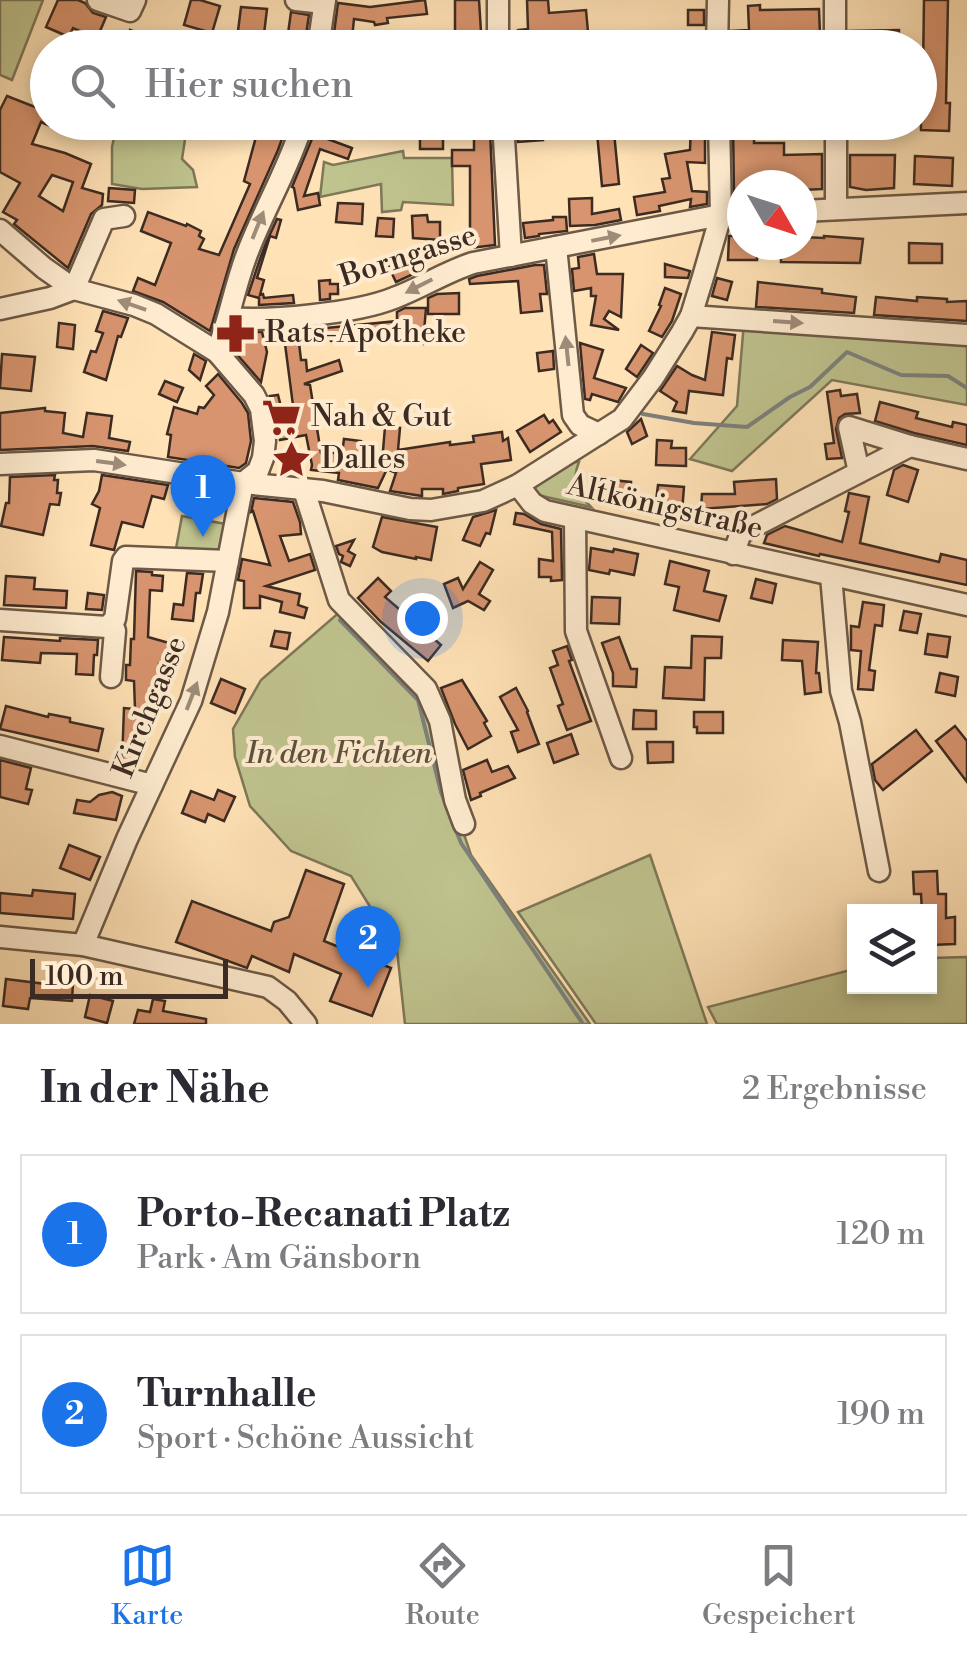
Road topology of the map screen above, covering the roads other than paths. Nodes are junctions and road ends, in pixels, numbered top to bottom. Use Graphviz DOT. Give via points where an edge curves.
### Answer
graph roads {
  1 [pos="98,0"];
  2 [pos="134,0"];
  3 [pos="296,0"];
  4 [pos="498,0"];
  5 [pos="718,0"];
  6 [pos="835,0"];
  7 [pos="324,2"];
  8 [pos="320,30"];
  9 [pos="498,30"];
  10 [pos="717,30"];
  11 [pos="836,30"];
  12 [pos="298,140"];
  13 [pos="504,140"];
  14 [pos="721,140"];
  15 [pos="836,140"];
  16 [pos="727,184"];
  17 [pos="967,203"];
  18 [pos="836,209"];
  19 [pos="817,210"];
  20 [pos="124,216"];
  21 [pos="727,216"];
  22 [pos="727,225"];
  23 [pos="0,230"];
  24 [pos="556,247"];
  25 [pos="511,256"];
  26 [pos="74,290"];
  27 [pos="0,309"];
  28 [pos="690,316"];
  29 [pos="230,318"];
  30 [pos="967,335"];
  31 [pos="217,352"];
  32 [pos="598,434"];
  33 [pos="910,446"];
  34 [pos="967,459"];
  35 [pos="0,464"];
  36 [pos="859,472"];
  37 [pos="242,483"];
  38 [pos="518,486"];
  39 [pos="304,490"];
  40 [pos="574,518"];
  41 [pos="733,554"];
  42 [pos="228,561"];
  43 [pos="831,576"];
  44 [pos="967,605"];
  45 [pos="0,620"];
  46 [pos="112,624"];
  47 [pos="110,677"];
  48 [pos="0,746"];
  49 [pos="621,758"];
  50 [pos="152,785"];
  51 [pos="464,824"];
  52 [pos="879,871"];
  53 [pos="0,938"];
  54 [pos="83,946"];
  55 [pos="306,1024"];
  1 -- 2 [label="street" via="130,11"];
  3 -- 7 [label="street"];
  4 -- 9 [label="street"];
  5 -- 10 [label="street"];
  6 -- 11 [label="street"];
  7 -- 8 [label="street"];
  29 -- 12 [label="street, one-way" via="244,260"];
  13 -- 25 [label="street"];
  14 -- 16 [label="street"];
  15 -- 18 [label="street"];
  17 -- 18 [label="street"];
  18 -- 19 [label="street"];
  20 -- 26 [label="street" via="104,218"];
  24 -- 21 [label="street, Borngasse, one-way"];
  22 -- 28 [label="street"];
  23 -- 26 [label="street"];
  24 -- 25 [label="street, Borngasse"];
  32 -- 24 [label="street, one-way" via="573,415"];
  25 -- 29 [label="street, Borngasse, one-way" via="473,263 367,306"];
  26 -- 27 [label="street"];
  31 -- 26 [label="street, Kirchgasse, one-way" via="156,314"];
  28 -- 30 [label="street, one-way"];
  28 -- 32 [label="street" via="622,419"];
  29 -- 31 [label="street"];
  31 -- 37 [label="street, Kirchgasse" via="261,409 263,458"];
  32 -- 38 [label="street"];
  33 -- 34 [label="street"];
  33 -- 36 [label="street"];
  33 -- 36 [label="street" via="849,427"];
  35 -- 37 [label="street, one-way" via="94,460"];
  36 -- 41 [label="street" via="741,533"];
  37 -- 39 [label="street"];
  37 -- 42 [label="street, Kirchgasse"];
  38 -- 39 [label="street" via="432,510"];
  38 -- 40 [label="street, Altkönigstraße" via="545,511"];
  39 -- 51 [label="street" via="339,600 426,689"];
  40 -- 41 [label="street, Altkönigstraße"];
  40 -- 49 [label="street" via="576,630"];
  41 -- 43 [label="street, Altkönigstraße"];
  42 -- 46 [label="street" via="126,557"];
  50 -- 42 [label="street, Kirchgasse, one-way" via="191,701"];
  43 -- 44 [label="street, Altkönigstraße"];
  43 -- 52 [label="street" via="841,691"];
  45 -- 46 [label="street"];
  46 -- 47 [label="street"];
  48 -- 50 [label="street"];
  50 -- 54 [label="street, Kirchgasse"];
  53 -- 54 [label="street"];
  54 -- 55 [label="street" via="268,988"];
}
